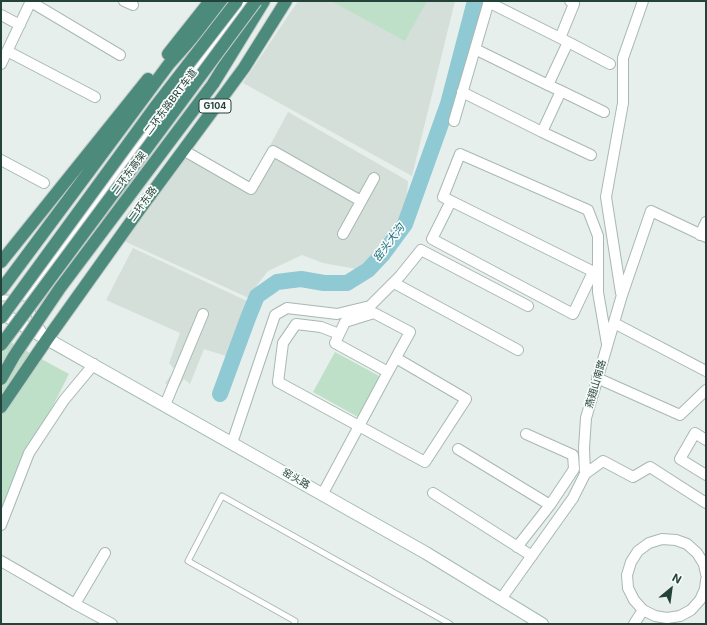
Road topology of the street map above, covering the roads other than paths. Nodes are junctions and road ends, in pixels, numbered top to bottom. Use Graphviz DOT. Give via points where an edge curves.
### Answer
graph roads {
  1 [pos="31,1"];
  2 [pos="210,1"];
  3 [pos="225,1"];
  4 [pos="237,1"];
  5 [pos="247,1"];
  6 [pos="256,1"];
  7 [pos="264,1"];
  8 [pos="286,1"];
  9 [pos="489,1"];
  10 [pos="570,1"];
  11 [pos="643,1"];
  12 [pos="1,15"];
  13 [pos="20,25"];
  14 [pos="564,40"];
  15 [pos="475,49"];
  16 [pos="7,50"];
  17 [pos="120,55"];
  18 [pos="1,64"];
  19 [pos="610,64"];
  20 [pos="548,85"];
  21 [pos="462,92"];
  22 [pos="561,92"];
  23 [pos="95,97"];
  24 [pos="604,112"];
  25 [pos="454,121"];
  26 [pos="542,132"];
  27 [pos="183,150"];
  28 [pos="591,155"];
  29 [pos="1,160"];
  30 [pos="374,178"];
  31 [pos="44,183"];
  32 [pos="361,201"];
  33 [pos="451,201"];
  34 [pos="706,222"];
  35 [pos="343,234"];
  36 [pos="703,236"];
  37 [pos="1,262"];
  38 [pos="596,273"];
  39 [pos="394,282"];
  40 [pos="3,288"];
  41 [pos="622,295"];
  42 [pos="1,298"];
  43 [pos="24,298"];
  44 [pos="528,306"];
  45 [pos="1,313"];
  46 [pos="203,314"];
  47 [pos="1,318"];
  48 [pos="614,323"];
  49 [pos="339,334"];
  50 [pos="48,338"];
  51 [pos="608,344"];
  52 [pos="1,345"];
  53 [pos="518,350"];
  54 [pos="396,358"];
  55 [pos="94,364"];
  56 [pos="706,371"];
  57 [pos="388,372"];
  58 [pos="1,378"];
  59 [pos="597,378"];
  60 [pos="18,383"];
  61 [pos="706,390"];
  62 [pos="1,394"];
  63 [pos="166,405"];
  64 [pos="1,407"];
  65 [pos="359,427"];
  66 [pos="526,434"];
  67 [pos="706,440"];
  68 [pos="232,443"];
  69 [pos="458,450"];
  70 [pos="585,474"];
  71 [pos="706,475"];
  72 [pos="433,493"];
  73 [pos="322,494"];
  74 [pos="706,503"];
  75 [pos="550,505"];
  76 [pos="1,525"];
  77 [pos="517,547"];
  78 [pos="104,553"];
  79 [pos="532,556"];
  80 [pos="1,561"];
  81 [pos="706,574"];
  82 [pos="706,580"];
  83 [pos="704,596"];
  84 [pos="501,599"];
  85 [pos="75,604"];
  86 [pos="643,610"];
  87 [pos="112,624"];
  88 [pos="294,624"];
  89 [pos="450,624"];
  90 [pos="542,624"];
  91 [pos="634,624"];
  1 -- 13 [label="street"];
  1 -- 17 [label="street"];
  2 -- 37 [label="highway"];
  3 -- 40 [label="highway" via="169,64"];
  4 -- 47 [label="highway, 二环东高架, bridge" via="155,107"];
  5 -- 43 [label="lane, 二环东路BRT车道"];
  6 -- 52 [label="highway, 二环东高架, bridge"];
  7 -- 58 [label="highway, bridge" via="213,84 60,288"];
  8 -- 27 [label="highway, 二环东路 / G104" via="244,68"];
  9 -- 14 [label="street"];
  9 -- 15 [label="street"];
  10 -- 14 [label="street" via="574,4"];
  11 -- 41 [label="street" via="623,58 624,103 606,197"];
  12 -- 13 [label="street"];
  13 -- 16 [label="street"];
  14 -- 19 [label="street"];
  14 -- 20 [label="street"];
  15 -- 20 [label="street"];
  15 -- 21 [label="street"];
  16 -- 18 [label="street"];
  16 -- 23 [label="street"];
  20 -- 22 [label="street"];
  21 -- 25 [label="street"];
  21 -- 26 [label="street"];
  22 -- 24 [label="street"];
  22 -- 26 [label="street"];
  26 -- 28 [label="street"];
  27 -- 32 [label="street" via="251,189 273,151"];
  27 -- 50 [label="highway, 二环东路 / G104"];
  29 -- 31 [label="street"];
  30 -- 32 [label="street"];
  32 -- 35 [label="street"];
  33 -- 38 [label="street"];
  33 -- 38 [label="street" via="432,240 573,314"];
  33 -- 38 [label="street" via="443,197 460,154 588,210 598,236"];
  34 -- 36 [label="street"];
  36 -- 41 [label="street, 燕翅山南路" via="651,211"];
  38 -- 51 [label="street"];
  39 -- 44 [label="street" via="421,250"];
  39 -- 53 [label="street"];
  39 -- 68 [label="street" via="370,306 337,314 287,308 275,315"];
  41 -- 48 [label="street, 燕翅山南路"];
  42 -- 43 [label="lane"];
  43 -- 50 [label="lane"];
  45 -- 50 [label="main road, 窑头路"];
  46 -- 63 [label="street"];
  48 -- 51 [label="street, 燕翅山南路"];
  48 -- 56 [label="street"];
  49 -- 54 [label="street" via="345,322 374,313 410,332"];
  49 -- 57 [label="street" via="335,343"];
  49 -- 65 [label="street" via="320,327 296,324 283,343 278,382"];
  50 -- 55 [label="main road, 窑头路"];
  50 -- 60 [label="highway, 二环东路 / G104"];
  51 -- 59 [label="street, 燕翅山南路"];
  54 -- 57 [label="street"];
  54 -- 65 [label="street" via="466,399 425,462"];
  55 -- 63 [label="main road, 窑头路"];
  55 -- 76 [label="street" via="64,400 29,453"];
  57 -- 65 [label="street"];
  59 -- 61 [label="street" via="680,415"];
  59 -- 70 [label="street, 燕翅山南路" via="586,418"];
  60 -- 62 [label="lane"];
  60 -- 64 [label="highway, 二环东路 / G104"];
  63 -- 68 [label="main road, 窑头路"];
  65 -- 73 [label="street"];
  66 -- 75 [label="street" via="573,455 574,469"];
  67 -- 71 [label="street" via="695,433 680,459"];
  68 -- 73 [label="main road, 窑头路"];
  69 -- 75 [label="street"];
  70 -- 74 [label="street" via="603,461 633,477 650,467"];
  70 -- 79 [label="street, 燕翅山南路" via="573,498"];
  72 -- 77 [label="street"];
  73 -- 84 [label="main road, 窑头路"];
  75 -- 77 [label="street"];
  77 -- 79 [label="street"];
  78 -- 85 [label="street"];
  79 -- 84 [label="street, 燕翅山南路"];
  80 -- 85 [label="street"];
  81 -- 86 [label="street" via="700,558 688,544 662,539 649,543 638,551 627,574 628,588"];
  82 -- 83 [label="street"];
  83 -- 86 [label="street" via="691,610 680,616 667,618"];
  84 -- 90 [label="main road, 窑头路"];
  85 -- 87 [label="street"];
  86 -- 91 [label="street"];
  88 -- 89 [label="lane" via="295,621 188,561 222,496"];
}
